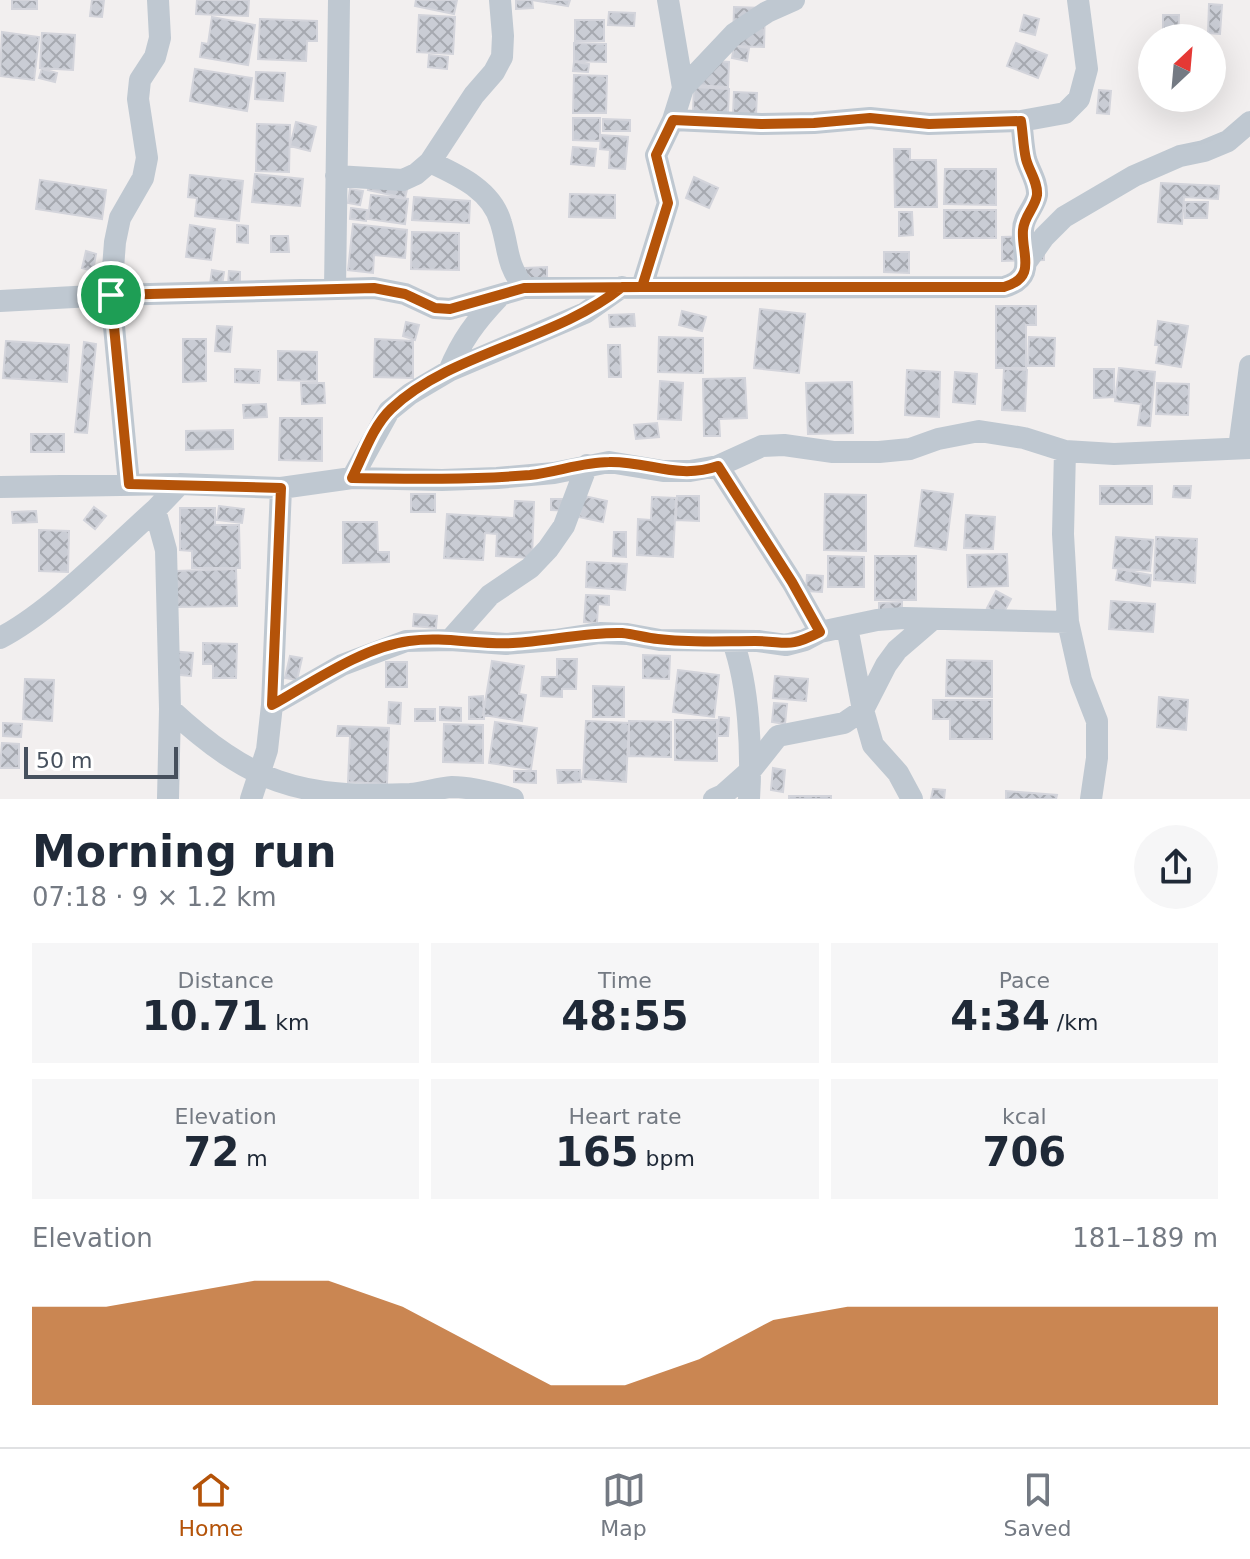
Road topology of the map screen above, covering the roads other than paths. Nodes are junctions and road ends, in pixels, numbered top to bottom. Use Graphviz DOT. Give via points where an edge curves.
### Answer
graph roads {
  1 [pos="158,0"];
  2 [pos="339,0"];
  3 [pos="500,0"];
  4 [pos="668,0"];
  5 [pos="794,0"];
  6 [pos="1078,0"];
  7 [pos="683,88"];
  8 [pos="673,120"];
  9 [pos="1021,121"];
  10 [pos="1250,122"];
  11 [pos="430,162"];
  12 [pos="336,176"];
  13 [pos="1027,261"];
  14 [pos="632,287"];
  15 [pos="524,288"];
  16 [pos="335,289"];
  17 [pos="111,295"];
  18 [pos="498,298"];
  19 [pos="0,301"];
  20 [pos="1250,366"];
  21 [pos="449,371"];
  22 [pos="1245,448"];
  23 [pos="1065,451"];
  24 [pos="587,465"];
  25 [pos="718,466"];
  26 [pos="352,478"];
  27 [pos="129,484"];
  28 [pos="180,484"];
  29 [pos="0,487"];
  30 [pos="281,488"];
  31 [pos="155,510"];
  32 [pos="933,619"];
  33 [pos="1068,622"];
  34 [pos="847,627"];
  35 [pos="820,632"];
  36 [pos="0,638"];
  37 [pos="450,640"];
  38 [pos="733,642"];
  39 [pos="272,705"];
  40 [pos="170,709"];
  41 [pos="863,710"];
  42 [pos="751,770"];
  43 [pos="259,777"];
  44 [pos="168,799"];
  45 [pos="251,799"];
  46 [pos="513,799"];
  47 [pos="714,799"];
  48 [pos="749,799"];
  49 [pos="912,799"];
  50 [pos="1091,799"];
  1 -- 17 [label="street" via="160,38 140,80 138,99 147,158 143,178 120,218"];
  2 -- 12 [label="street"];
  3 -- 11 [label="street" via="502,57"];
  4 -- 7 [label="street"];
  5 -- 7 [label="street" via="734,34"];
  6 -- 9 [label="street" via="1087,69 1079,99 1065,113"];
  7 -- 8 [label="street"];
  8 -- 9 [label="street"];
  8 -- 14 [label="street" via="656,155 668,203"];
  9 -- 13 [label="street" via="1037,195 1023,230"];
  10 -- 13 [label="street" via="1228,141 1134,176 1064,217"];
  11 -- 12 [label="street" via="403,180"];
  11 -- 15 [label="street" via="485,195 501,221 512,271"];
  12 -- 16 [label="street"];
  13 -- 14 [label="street" via="1022,276 1004,287"];
  14 -- 15 [label="street"];
  14 -- 21 [label="street" via="585,313"];
  15 -- 18 [label="street"];
  16 -- 17 [label="street"];
  16 -- 18 [label="street" via="374,288 443,309"];
  17 -- 19 [label="street"];
  17 -- 27 [label="street"];
  18 -- 21 [label="street" via="472,325"];
  20 -- 22 [label="street"];
  21 -- 26 [label="street" via="389,411"];
  22 -- 23 [label="street"];
  23 -- 25 [label="street" via="979,431 879,452 762,446"];
  23 -- 33 [label="street"];
  24 -- 25 [label="street" via="609,462 663,471"];
  24 -- 26 [label="street" via="497,478"];
  24 -- 37 [label="street" via="564,526 548,549 490,595"];
  25 -- 35 [label="street"];
  26 -- 30 [label="street"];
  27 -- 28 [label="street"];
  27 -- 29 [label="street"];
  28 -- 30 [label="street"];
  28 -- 31 [label="street"];
  30 -- 39 [label="street"];
  31 -- 36 [label="street" via="48,605"];
  31 -- 40 [label="street" via="166,550"];
  32 -- 33 [label="street"];
  32 -- 34 [label="street"];
  32 -- 41 [label="street" via="897,650"];
  33 -- 50 [label="street" via="1097,721"];
  34 -- 35 [label="street"];
  34 -- 41 [label="street"];
  35 -- 38 [label="street" via="786,645"];
  37 -- 38 [label="street" via="506,644 600,633"];
  37 -- 39 [label="street" via="406,641 368,654"];
  38 -- 42 [label="street" via="744,676"];
  39 -- 43 [label="street"];
  40 -- 43 [label="street"];
  40 -- 44 [label="street"];
  41 -- 42 [label="street" via="844,723 778,736"];
  41 -- 49 [label="street" via="873,745"];
  42 -- 47 [label="street"];
  42 -- 48 [label="street"];
  43 -- 45 [label="street"];
  43 -- 46 [label="street" via="328,795 411,794 452,787"];
}
